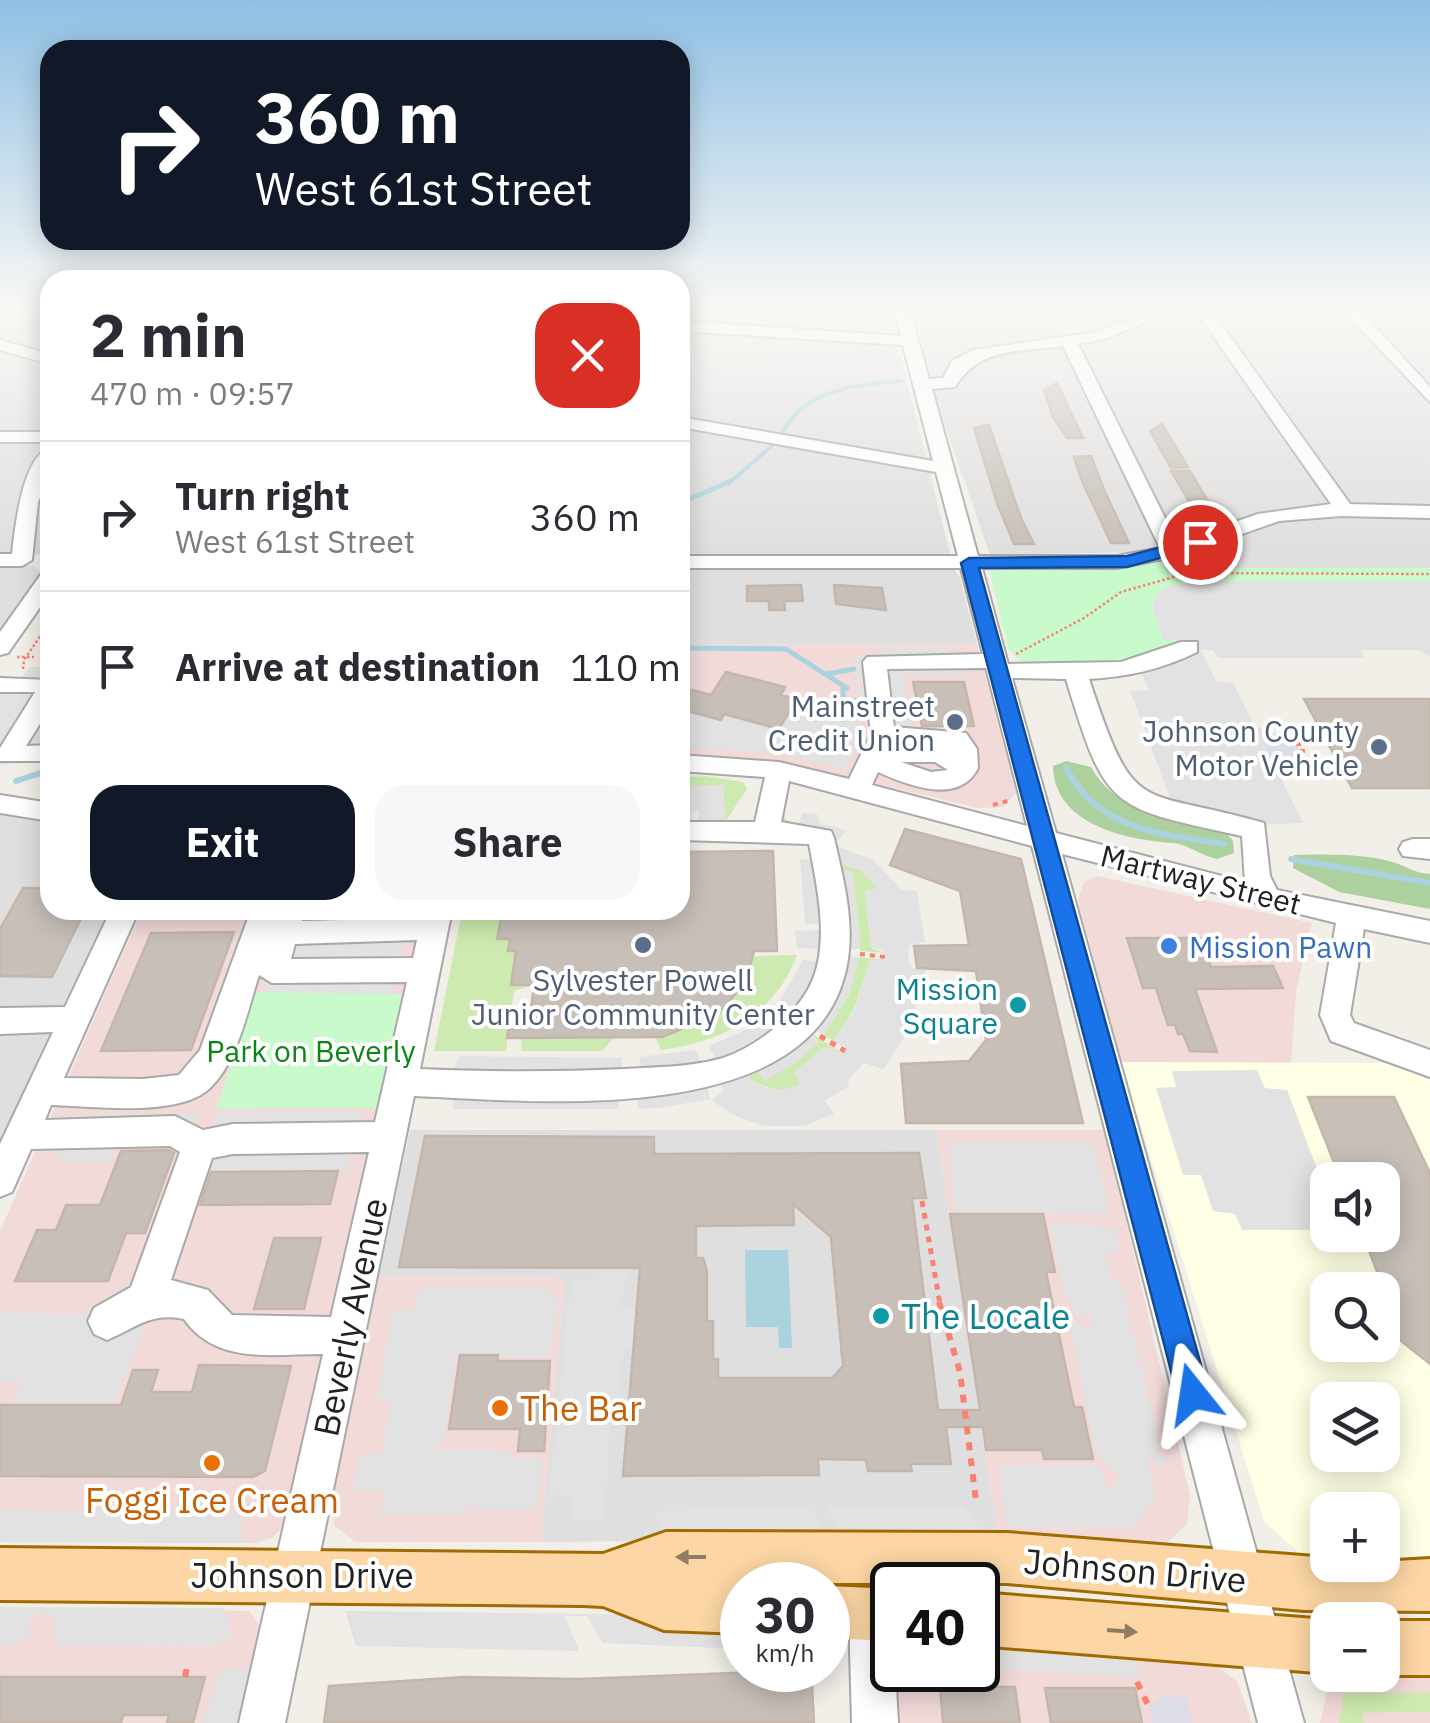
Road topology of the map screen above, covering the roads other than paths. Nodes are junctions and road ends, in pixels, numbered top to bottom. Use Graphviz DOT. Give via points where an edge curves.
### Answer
graph roads {
  1 [pos="924,390"];
  2 [pos="1093,390"];
  3 [pos="1259,390"];
  4 [pos="690,424"];
  5 [pos="0,437"];
  6 [pos="40,437"];
  7 [pos="943,468"];
  8 [pos="40,475"];
  9 [pos="1344,511"];
  10 [pos="1430,512"];
  11 [pos="1172,552"];
  12 [pos="15,559"];
  13 [pos="40,560"];
  14 [pos="690,562"];
  15 [pos="969,563"];
  16 [pos="40,594"];
  17 [pos="1189,647"];
  18 [pos="4,652"];
  19 [pos="1003,664"];
  20 [pos="1075,670"];
  21 [pos="0,685"];
  22 [pos="40,685"];
  23 [pos="40,707"];
  24 [pos="877,747"];
  25 [pos="40,754"];
  26 [pos="690,764"];
  27 [pos="779,770"];
  28 [pos="858,789"];
  29 [pos="0,804"];
  30 [pos="40,810"];
  31 [pos="690,831"];
  32 [pos="766,832"];
  33 [pos="1044,839"];
  34 [pos="1267,898"];
  35 [pos="1352,916"];
  36 [pos="120,920"];
  37 [pos="279,920"];
  38 [pos="280,920"];
  39 [pos="436,920"];
  40 [pos="1430,932"];
  41 [pos="425,970"];
  42 [pos="74,1019"];
  43 [pos="0,1020"];
  44 [pos="1430,1064"];
  45 [pos="400,1082"];
  46 [pos="42,1091"];
  47 [pos="21,1135"];
  48 [pos="388,1138"];
  49 [pos="199,1146"];
  50 [pos="1,1178"];
  51 [pos="147,1295"];
  52 [pos="106,1320"];
  53 [pos="346,1336"];
  54 [pos="0,1574"];
  55 [pos="295,1575"];
  56 [pos="603,1580"];
  57 [pos="1242,1580"];
  58 [pos="1430,1585"];
  59 [pos="720,1607"];
  60 [pos="864,1614"];
  61 [pos="1000,1622"];
  62 [pos="1259,1642"];
  63 [pos="1310,1646"];
  64 [pos="1400,1648"];
  65 [pos="1430,1648"];
  66 [pos="262,1723"];
  67 [pos="875,1723"];
  68 [pos="1281,1723"];
  1 -- 7 [label="street"];
  2 -- 11 [label="street"];
  3 -- 9 [label="street"];
  4 -- 7 [label="street"];
  5 -- 6 [label="street"];
  7 -- 15 [label="street"];
  8 -- 12 [label="street"];
  9 -- 10 [label="street"];
  9 -- 11 [label="street" via="1262,519"];
  11 -- 15 [label="street" via="1109,563"];
  12 -- 13 [label="street"];
  14 -- 15 [label="street"];
  15 -- 19 [label="street"];
  16 -- 18 [label="street"];
  17 -- 20 [label="street" via="1147,666"];
  19 -- 20 [label="street"];
  19 -- 24 [label="street" via="876,662"];
  19 -- 33 [label="street"];
  20 -- 34 [label="street" via="1113,777 1126,793 1255,830 1256,876"];
  21 -- 22 [label="street"];
  23 -- 25 [label="street" via="8,756"];
  24 -- 24 [label="street" via="930,780 951,780 966,760 957,740 945,735"];
  24 -- 28 [label="street"];
  26 -- 27 [label="street, Martway Street"];
  27 -- 28 [label="street, Martway Street"];
  27 -- 32 [label="street"];
  28 -- 33 [label="street, Martway Street"];
  29 -- 30 [label="street"];
  31 -- 32 [label="street"];
  32 -- 45 [label="street" via="821,838 830,879 833,961 813,1005 780,1041 728,1070 663,1080 518,1087"];
  33 -- 34 [label="street, Martway Street"];
  33 -- 57 [label="street"];
  34 -- 35 [label="street, Martway Street"];
  35 -- 40 [label="street, Martway Street"];
  35 -- 44 [label="street" via="1335,1015 1342,1032"];
  36 -- 42 [label="street"];
  37 -- 46 [label="street" via="197,1082 173,1090"];
  38 -- 41 [label="street" via="272,972"];
  39 -- 41 [label="street, Beverly Avenue"];
  41 -- 45 [label="street, Beverly Avenue"];
  42 -- 43 [label="street"];
  42 -- 46 [label="street"];
  45 -- 48 [label="street, Beverly Avenue"];
  46 -- 47 [label="street"];
  47 -- 49 [label="street" via="175,1131"];
  47 -- 50 [label="street"];
  48 -- 49 [label="street" via="234,1139"];
  48 -- 53 [label="street, Beverly Avenue"];
  49 -- 51 [label="street"];
  51 -- 52 [label="street"];
  51 -- 53 [label="street" via="195,1303 227,1334"];
  53 -- 55 [label="street, Beverly Avenue"];
  54 -- 55 [label="main road, Johnson Drive"];
  55 -- 56 [label="main road, Johnson Drive"];
  55 -- 66 [label="street, Beverly Avenue"];
  57 -- 56 [label="main road, Johnson Drive, one-way" via="1007,1558 685,1557 666,1557"];
  56 -- 59 [label="main road, Johnson Drive" via="664,1604"];
  57 -- 58 [label="main road, Johnson Drive"];
  57 -- 62 [label="street"];
  60 -- 67 [label="street"];
  61 -- 62 [label="main road, Johnson Drive, one-way"];
  62 -- 63 [label="main road, Johnson Drive"];
  62 -- 68 [label="street"];
  64 -- 65 [label="main road"];
}
